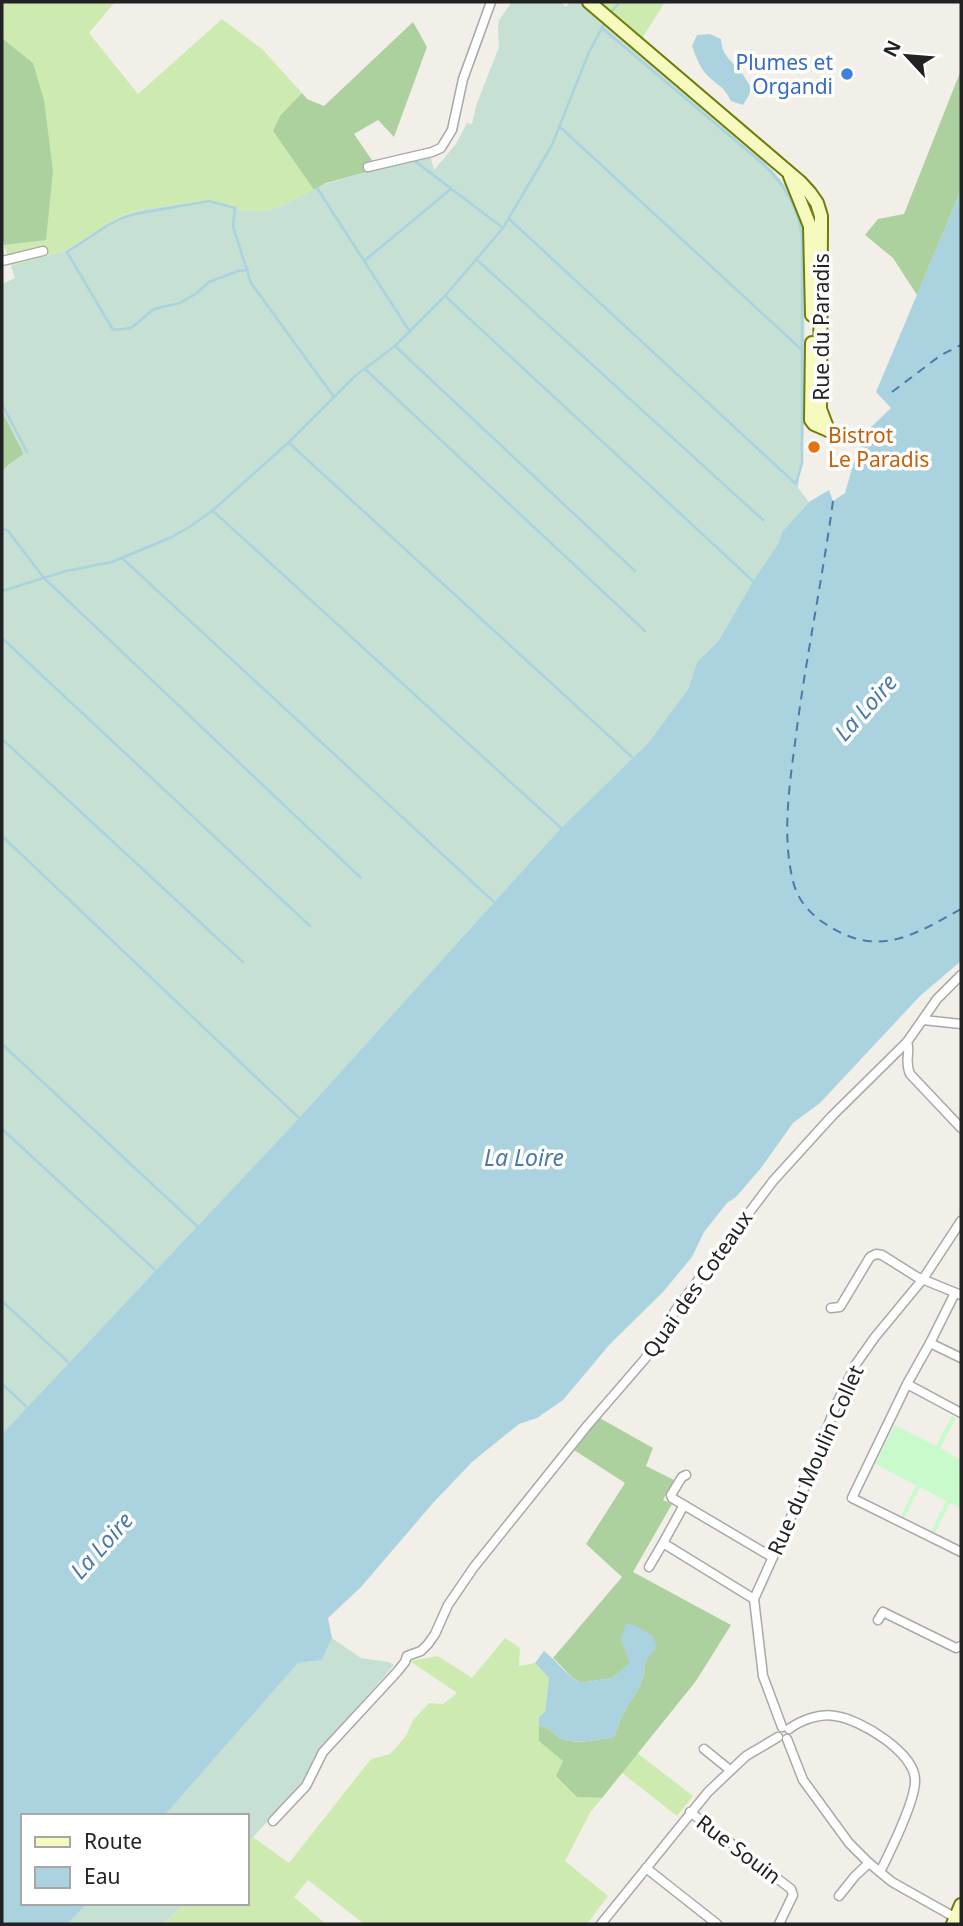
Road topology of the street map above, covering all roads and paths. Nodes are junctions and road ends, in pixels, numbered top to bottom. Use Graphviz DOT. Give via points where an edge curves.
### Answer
graph roads {
  1 [pos="491,2"];
  2 [pos="589,2"];
  3 [pos="368,167"];
  4 [pos="790,176"];
  5 [pos="43,251"];
  6 [pos="2,261"];
  7 [pos="961,975"];
  8 [pos="923,1020"];
  9 [pos="961,1024"];
  10 [pos="907,1042"];
  11 [pos="961,1128"];
  12 [pos="961,1221"];
  13 [pos="923,1279"];
  14 [pos="958,1294"];
  15 [pos="831,1308"];
  16 [pos="930,1343"];
  17 [pos="961,1358"];
  18 [pos="907,1384"];
  19 [pos="961,1413"];
  20 [pos="686,1475"];
  21 [pos="684,1505"];
  22 [pos="663,1543"];
  23 [pos="961,1552"];
  24 [pos="772,1557"];
  25 [pos="649,1567"];
  26 [pos="754,1599"];
  27 [pos="878,1620"];
  28 [pos="961,1646"];
  29 [pos="785,1728"];
  30 [pos="782,1738"];
  31 [pos="704,1749"];
  32 [pos="730,1770"];
  33 [pos="690,1812"];
  34 [pos="273,1821"];
  35 [pos="869,1863"];
  36 [pos="646,1868"];
  37 [pos="880,1872"];
  38 [pos="839,1896"];
  39 [pos="961,1905"];
  40 [pos="954,1921"];
  41 [pos="601,1924"];
  42 [pos="717,1924"];
  43 [pos="779,1924"];
  1 -- 3 [label="street" via="463,79 452,130 441,148"];
  2 -- 4 [label="main road, Rue du Paradis"];
  4 -- 4 [label="main road, Rue du Paradis" via="811,233 811,420 828,430 820,400 821,216 814,197"];
  5 -- 6 [label="street"];
  7 -- 8 [label="street, Quai des Coteaux"];
  8 -- 9 [label="street"];
  8 -- 10 [label="street, Quai des Coteaux"];
  10 -- 11 [label="street" via="910,1074"];
  10 -- 34 [label="street, Quai des Coteaux" via="773,1181 675,1311 653,1348 474,1567 428,1644 407,1656 323,1752 306,1786"];
  12 -- 13 [label="street, Rue du Moulin Collet"];
  13 -- 14 [label="street"];
  13 -- 15 [label="street" via="876,1254 840,1307"];
  13 -- 24 [label="street, Rue du Moulin Collet" via="856,1364"];
  14 -- 16 [label="street"];
  16 -- 17 [label="street"];
  16 -- 18 [label="street"];
  18 -- 19 [label="street"];
  18 -- 23 [label="street" via="852,1498"];
  20 -- 21 [label="street" via="671,1495"];
  21 -- 22 [label="street"];
  21 -- 24 [label="street"];
  22 -- 25 [label="street"];
  22 -- 26 [label="street"];
  24 -- 26 [label="street, Rue du Moulin Collet"];
  26 -- 29 [label="street, Rue du Moulin Collet" via="763,1676"];
  27 -- 28 [label="street" via="883,1612"];
  29 -- 30 [label="street" via="790,1734"];
  29 -- 37 [label="street" via="835,1715 891,1745 912,1766 912,1796"];
  30 -- 32 [label="street" via="746,1756"];
  30 -- 35 [label="street" via="803,1780"];
  31 -- 32 [label="street"];
  32 -- 33 [label="street"];
  33 -- 36 [label="street"];
  33 -- 43 [label="street, Rue Souin" via="791,1889 793,1895"];
  35 -- 37 [label="street"];
  35 -- 38 [label="street"];
  36 -- 41 [label="street"];
  36 -- 42 [label="street"];
  37 -- 40 [label="street"];
  39 -- 40 [label="main road"];
}
